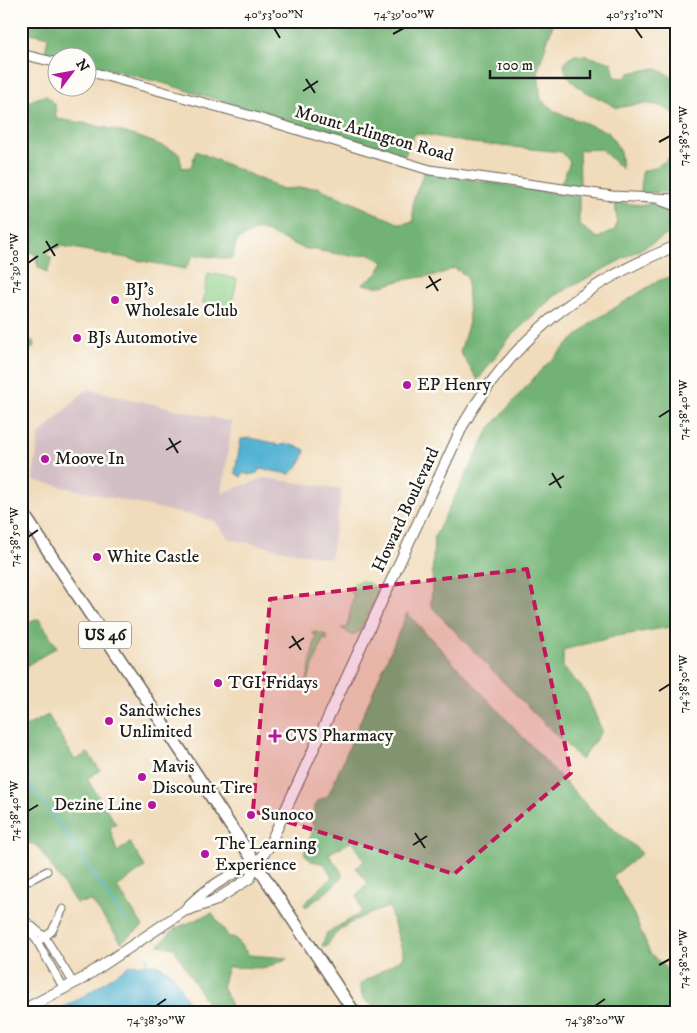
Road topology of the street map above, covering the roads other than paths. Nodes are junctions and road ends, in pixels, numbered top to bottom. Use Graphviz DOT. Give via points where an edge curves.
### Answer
graph roads {
  1 [pos="21,54"];
  2 [pos="48,61"];
  3 [pos="98,74"];
  4 [pos="657,199"];
  5 [pos="676,199"];
  6 [pos="676,206"];
  7 [pos="676,246"];
  8 [pos="21,510"];
  9 [pos="256,864"];
  10 [pos="47,871"];
  11 [pos="21,885"];
  12 [pos="63,909"];
  13 [pos="22,918"];
  14 [pos="21,926"];
  15 [pos="45,937"];
  16 [pos="37,941"];
  17 [pos="74,984"];
  18 [pos="64,990"];
  19 [pos="21,1011"];
  20 [pos="354,1012"];
  1 -- 2 [label="street"];
  3 -- 4 [label="street, Mount Arlington Road" via="253,116 430,170 612,196"];
  4 -- 5 [label="street, Mount Arlington Road"];
  4 -- 6 [label="street, Mount Arlington Road"];
  7 -- 9 [label="main road, Howard Boulevard" via="620,272 571,302 526,340 487,386 463,424 268,848"];
  8 -- 9 [label="main road, US 46"];
  9 -- 17 [label="main road" via="237,872"];
  9 -- 20 [label="main road, US 46"];
  10 -- 11 [label="street"];
  12 -- 15 [label="street" via="52,931"];
  13 -- 15 [label="street"];
  14 -- 16 [label="street"];
  15 -- 16 [label="street"];
  15 -- 17 [label="street"];
  16 -- 18 [label="street"];
  17 -- 18 [label="main road"];
  18 -- 19 [label="main road"];
}
